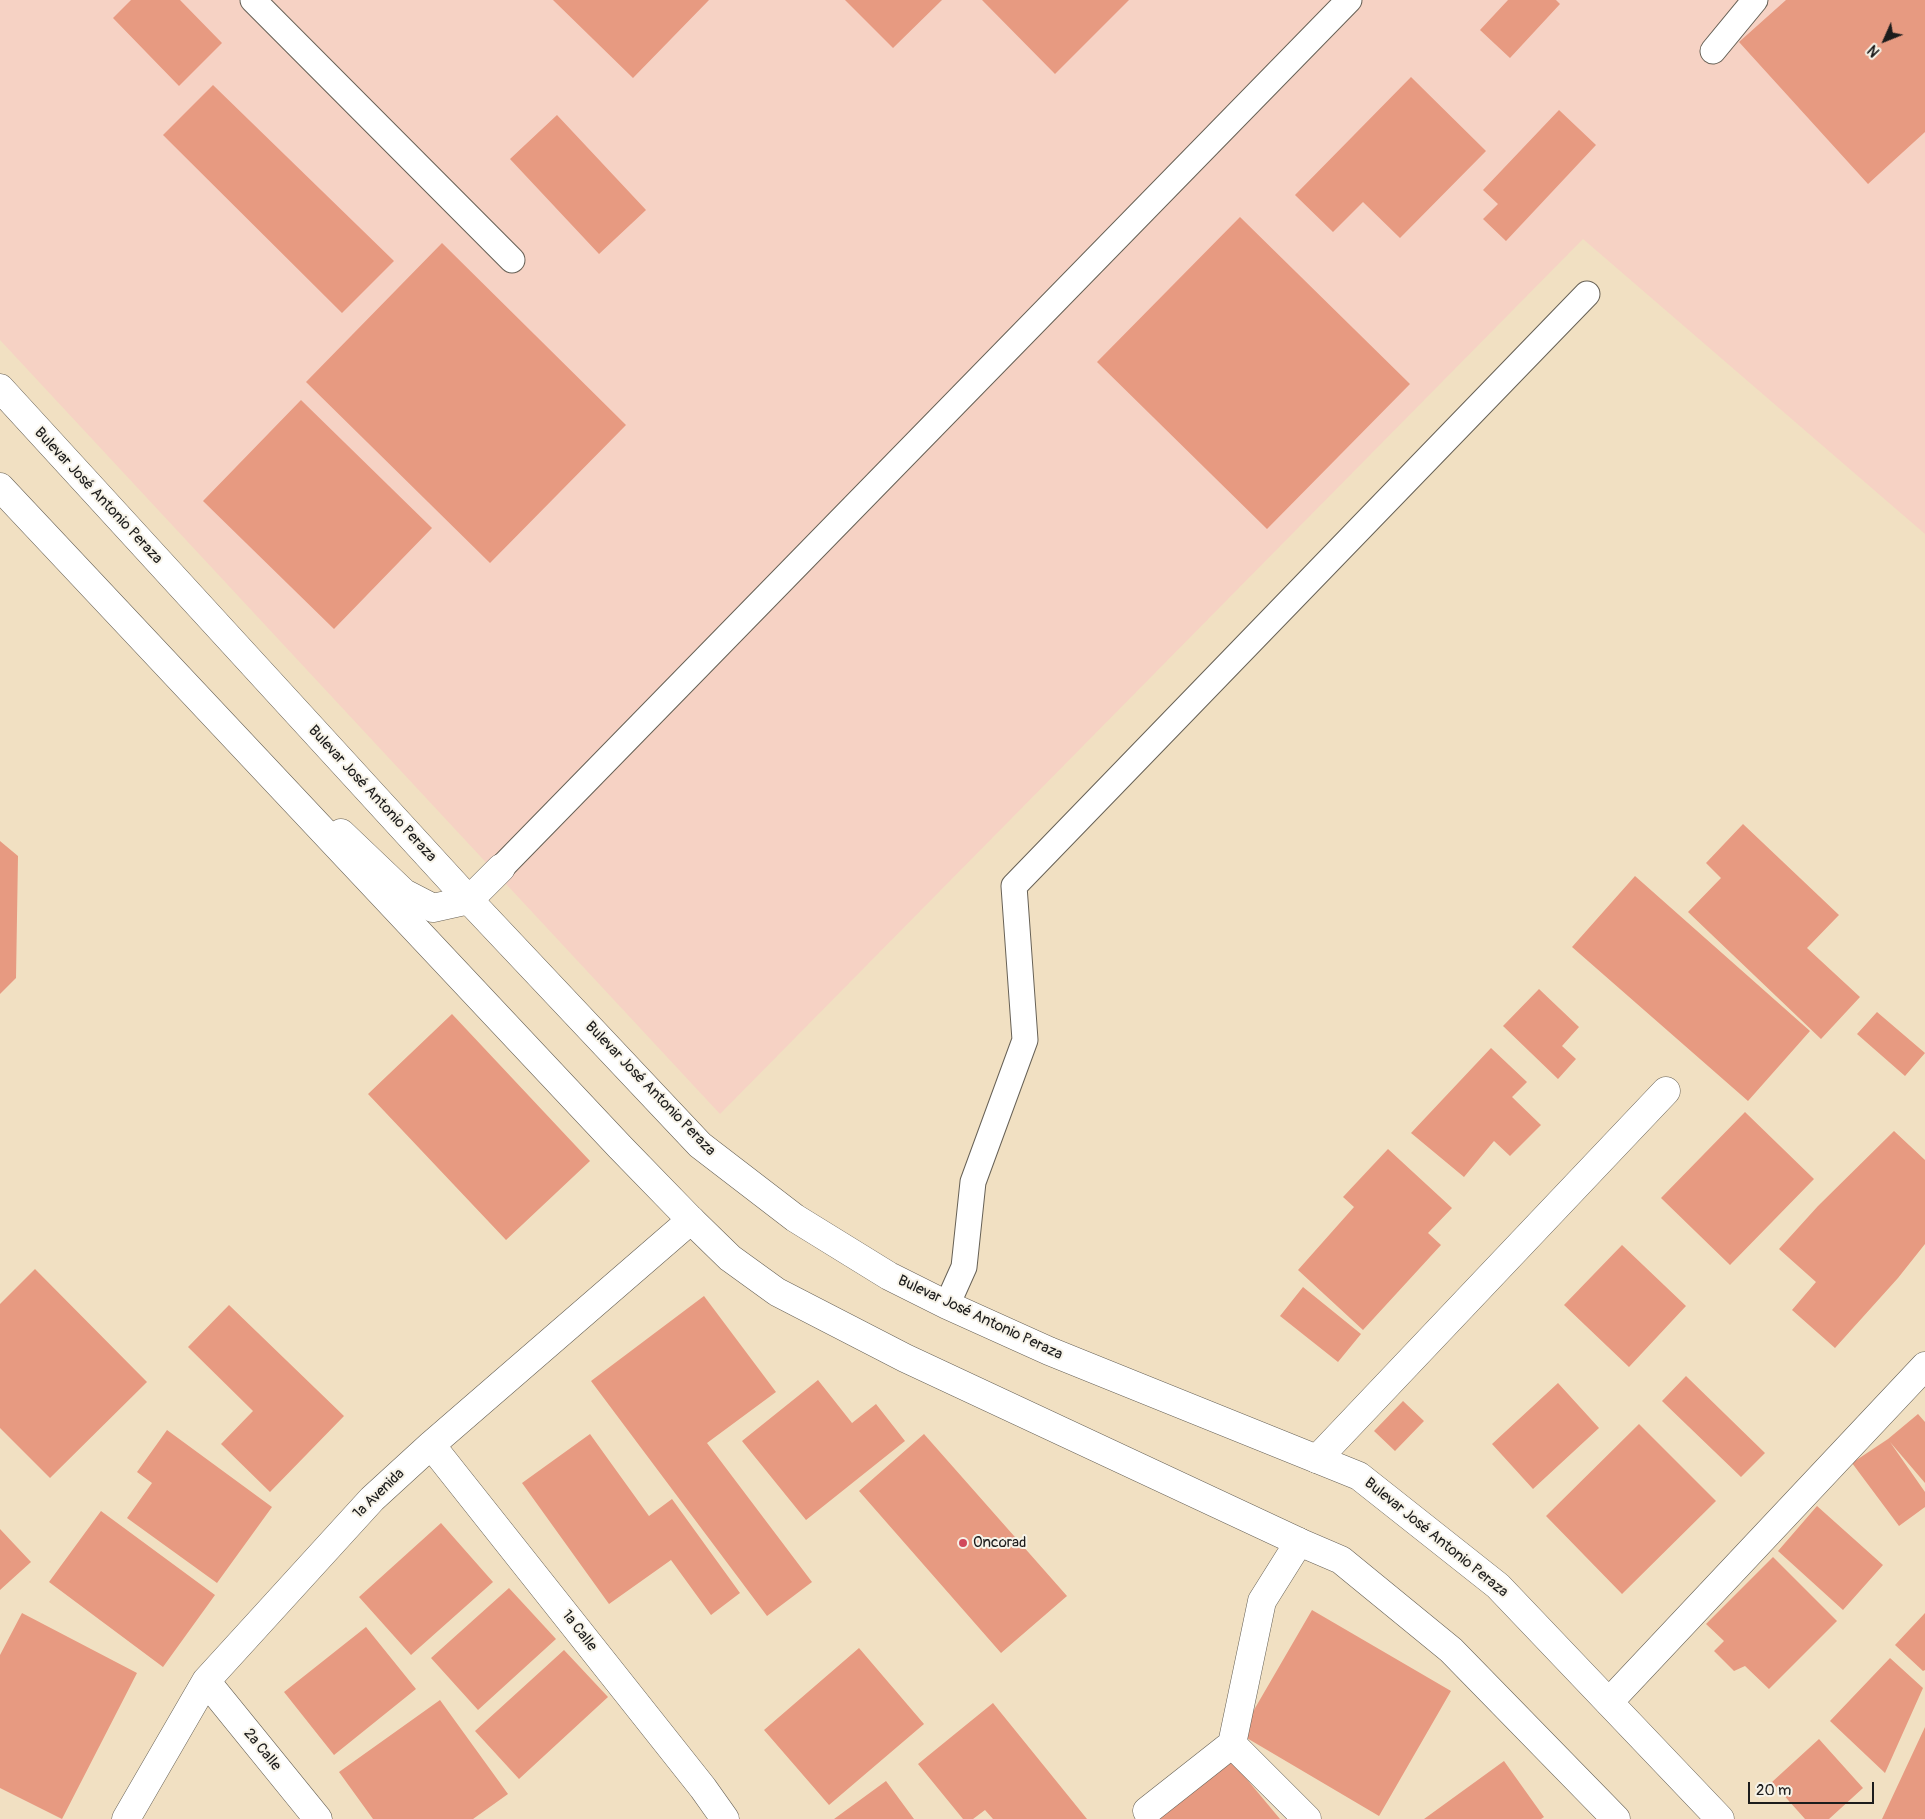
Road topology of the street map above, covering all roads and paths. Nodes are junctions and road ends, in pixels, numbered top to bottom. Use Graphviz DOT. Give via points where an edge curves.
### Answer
graph roads {
  1 [pos="253,0"];
  2 [pos="1349,0"];
  3 [pos="1755,0"];
  4 [pos="1712,51"];
  5 [pos="512,260"];
  6 [pos="1587,294"];
  7 [pos="0,388"];
  8 [pos="0,487"];
  9 [pos="260,764"];
  10 [pos="501,868"];
  11 [pos="469,900"];
  12 [pos="1666,1091"];
  13 [pos="691,1220"];
  14 [pos="946,1305"];
  15 [pos="1925,1366"];
  16 [pos="431,1444"];
  17 [pos="1317,1459"];
  18 [pos="1299,1542"];
  19 [pos="206,1681"];
  20 [pos="1609,1702"];
  21 [pos="1232,1744"];
  22 [pos="1146,1811"];
  23 [pos="126,1819"];
  24 [pos="318,1819"];
  25 [pos="725,1819"];
  26 [pos="1307,1819"];
  27 [pos="1616,1819"];
  28 [pos="1720,1819"];
  1 -- 5 [label="lane"];
  2 -- 10 [label="lane"];
  3 -- 4 [label="lane"];
  6 -- 14 [label="lane" via="1014,886 1025,1040 973,1182 964,1267"];
  7 -- 11 [label="street, Bulevar José Antonio Peraza"];
  8 -- 9 [label="street"];
  9 -- 11 [label="street" via="342,834 404,893 432,908"];
  9 -- 13 [label="street"];
  10 -- 11 [label="street"];
  11 -- 14 [label="street, Bulevar José Antonio Peraza" via="700,1145 795,1218 889,1276"];
  12 -- 17 [label="street"];
  13 -- 16 [label="street, 1a Avenida"];
  13 -- 18 [label="street" via="730,1258 777,1292 905,1358"];
  14 -- 17 [label="street, Bulevar José Antonio Peraza" via="1049,1351"];
  15 -- 20 [label="street"];
  16 -- 19 [label="street, 1a Avenida" via="372,1499"];
  16 -- 25 [label="street, 1a Calle"];
  17 -- 20 [label="street, Bulevar José Antonio Peraza" via="1359,1476 1498,1586"];
  18 -- 21 [label="street" via="1262,1601"];
  18 -- 27 [label="street" via="1341,1560 1450,1650"];
  19 -- 23 [label="street, 1a Avenida"];
  19 -- 24 [label="street, 2a Calle"];
  20 -- 28 [label="street, Bulevar José Antonio Peraza"];
  21 -- 22 [label="street"];
  21 -- 26 [label="street"];
}
